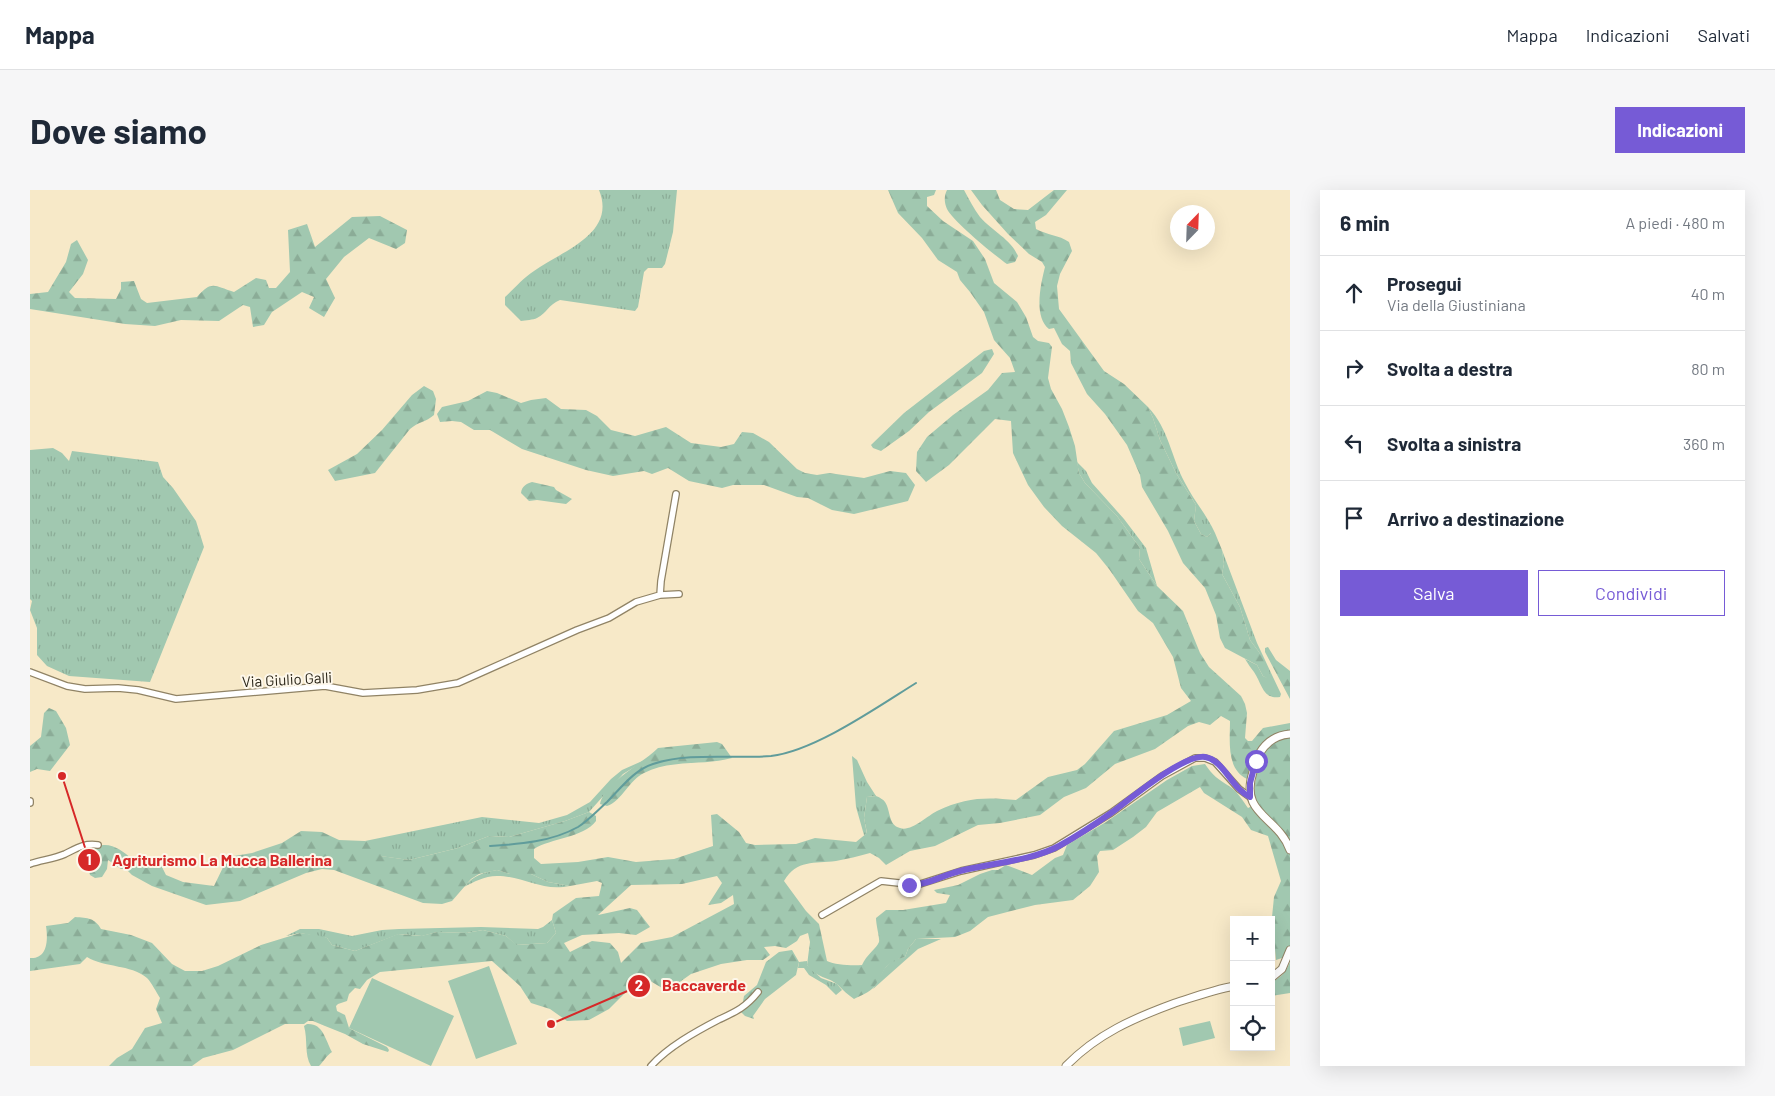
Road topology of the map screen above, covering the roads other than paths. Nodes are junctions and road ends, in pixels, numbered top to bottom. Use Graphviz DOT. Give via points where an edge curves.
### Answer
graph roads {
  1 [pos="676,494"];
  2 [pos="679,594"];
  3 [pos="660,595"];
  4 [pos="30,672"];
  5 [pos="1290,734"];
  6 [pos="1250,797"];
  7 [pos="98,845"];
  8 [pos="1290,850"];
  9 [pos="30,864"];
  10 [pos="822,915"];
  11 [pos="1290,950"];
  12 [pos="1275,975"];
  13 [pos="1230,987"];
  14 [pos="758,992"];
  15 [pos="651,1066"];
  16 [pos="1066,1066"];
  1 -- 3 [label="street"];
  2 -- 3 [label="street, Via Giulio Galli"];
  3 -- 4 [label="street, Via Giulio Galli" via="636,602 609,618 458,683 440,687 363,693 319,686 176,699 138,690 68,686"];
  5 -- 6 [label="street" via="1269,741 1260,752 1249,787"];
  6 -- 8 [label="street" via="1260,814 1282,834"];
  6 -- 10 [label="street" via="1215,762 1198,758 1166,773 1104,818 1054,848 917,885 881,881"];
  7 -- 9 [label="street" via="79,846 65,854"];
  11 -- 12 [label="street" via="1282,969"];
  13 -- 16 [label="street" via="1126,1022 1094,1042"];
  14 -- 15 [label="street" via="740,1010 680,1042"];
}
